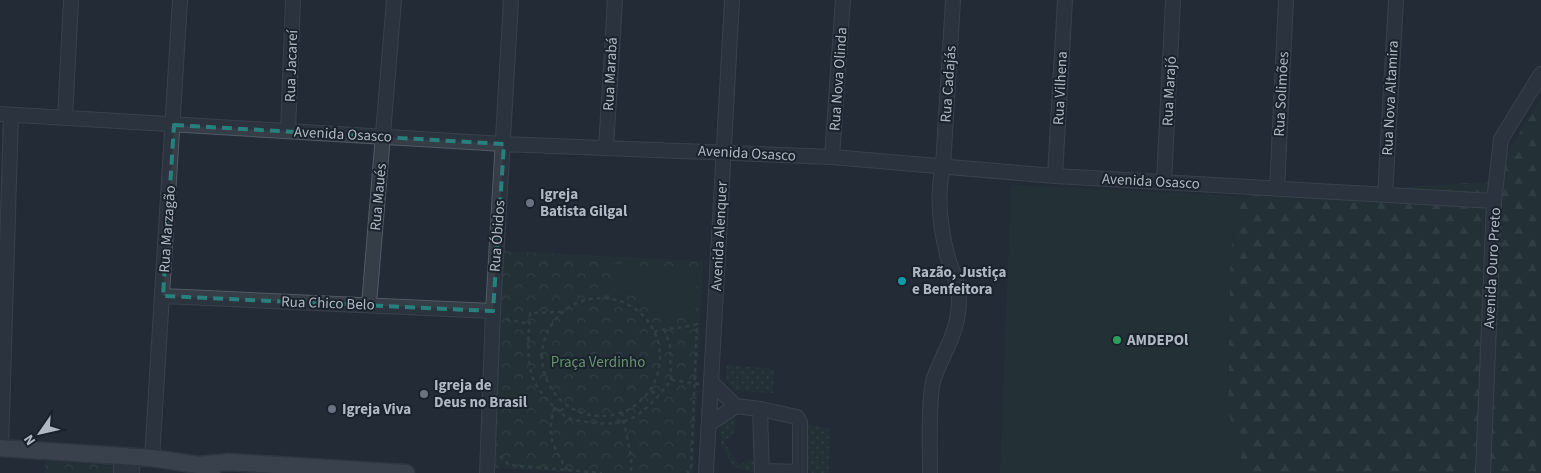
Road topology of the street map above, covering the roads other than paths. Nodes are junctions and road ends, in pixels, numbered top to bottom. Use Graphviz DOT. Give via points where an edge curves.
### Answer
graph roads {
  1 [pos="70,0"];
  2 [pos="180,0"];
  3 [pos="293,0"];
  4 [pos="394,0"];
  5 [pos="511,0"];
  6 [pos="615,0"];
  7 [pos="732,0"];
  8 [pos="843,0"];
  9 [pos="953,0"];
  10 [pos="1065,0"];
  11 [pos="1174,0"];
  12 [pos="1286,0"];
  13 [pos="1396,0"];
  14 [pos="1541,74"];
  15 [pos="6,115"];
  16 [pos="64,118"];
  17 [pos="174,124"];
  18 [pos="288,131"];
  19 [pos="384,137"];
  20 [pos="504,144"];
  21 [pos="606,148"];
  22 [pos="723,151"];
  23 [pos="832,157"];
  24 [pos="943,167"];
  25 [pos="1055,176"];
  26 [pos="1164,182"];
  27 [pos="1277,189"];
  28 [pos="1385,195"];
  29 [pos="1494,202"];
  30 [pos="163,296"];
  31 [pos="369,305"];
  32 [pos="497,315"];
  33 [pos="711,384"];
  34 [pos="736,406"];
  35 [pos="760,409"];
  36 [pos="709,424"];
  37 [pos="1,448"];
  38 [pos="152,458"];
  39 [pos="129,462"];
  40 [pos="206,469"];
  41 [pos="358,471"];
  42 [pos="763,472"];
  43 [pos="121,473"];
  44 [pos="406,473"];
  45 [pos="487,473"];
  46 [pos="706,473"];
  47 [pos="800,473"];
  48 [pos="930,473"];
  49 [pos="1483,473"];
  1 -- 16 [label="street"];
  2 -- 17 [label="street, Rua Marzagão"];
  3 -- 18 [label="street, Rua Jacareí"];
  4 -- 19 [label="street, Rua Maués"];
  5 -- 20 [label="street, Rua Óbidos"];
  6 -- 21 [label="street, Rua Marabá"];
  7 -- 22 [label="street, Avenida Alenquer"];
  8 -- 23 [label="street, Rua Nova Olinda"];
  9 -- 24 [label="street, Rua Cadajás"];
  10 -- 25 [label="street, Rua Vilhena"];
  11 -- 26 [label="street, Rua Marajó"];
  12 -- 27 [label="street, Rua Solimões"];
  13 -- 28 [label="street, Rua Nova Altamira"];
  14 -- 29 [label="street, Avenida Ouro Preto" via="1501,139"];
  15 -- 16 [label="street, Avenida Osasco"];
  15 -- 37 [label="street"];
  16 -- 17 [label="street, Avenida Osasco"];
  17 -- 18 [label="street, Avenida Osasco"];
  17 -- 30 [label="street, Rua Marzagão"];
  18 -- 19 [label="street, Avenida Osasco"];
  19 -- 20 [label="street, Avenida Osasco"];
  19 -- 31 [label="street, Rua Maués"];
  20 -- 21 [label="street, Avenida Osasco"];
  20 -- 32 [label="street, Rua Óbidos"];
  21 -- 22 [label="street, Avenida Osasco"];
  22 -- 23 [label="street, Avenida Osasco"];
  22 -- 33 [label="street, Avenida Alenquer"];
  23 -- 24 [label="street, Avenida Osasco"];
  24 -- 25 [label="street, Avenida Osasco"];
  24 -- 48 [label="street, Rua Cadajás" via="939,183 940,221 958,289 958,318 934,378"];
  25 -- 26 [label="street, Avenida Osasco"];
  26 -- 27 [label="street, Avenida Osasco"];
  27 -- 28 [label="street, Avenida Osasco"];
  28 -- 29 [label="street, Avenida Osasco"];
  29 -- 49 [label="street, Avenida Ouro Preto"];
  30 -- 31 [label="street, Rua Chico Belo"];
  30 -- 38 [label="street, Rua Marzagão"];
  31 -- 32 [label="street, Rua Chico Belo"];
  32 -- 45 [label="street, Rua Óbidos"];
  33 -- 34 [label="street"];
  33 -- 36 [label="street, Avenida Alenquer"];
  34 -- 35 [label="street"];
  34 -- 36 [label="street"];
  35 -- 42 [label="street"];
  35 -- 47 [label="street" via="797,417 800,422"];
  36 -- 46 [label="street, Avenida Alenquer"];
  37 -- 39 [label="main road"];
  38 -- 39 [label="main road"];
  38 -- 40 [label="main road"];
  39 -- 43 [label="street"];
  40 -- 41 [label="main road" via="229,462"];
  41 -- 44 [label="main road"];
  42 -- 47 [label="street"];
}
